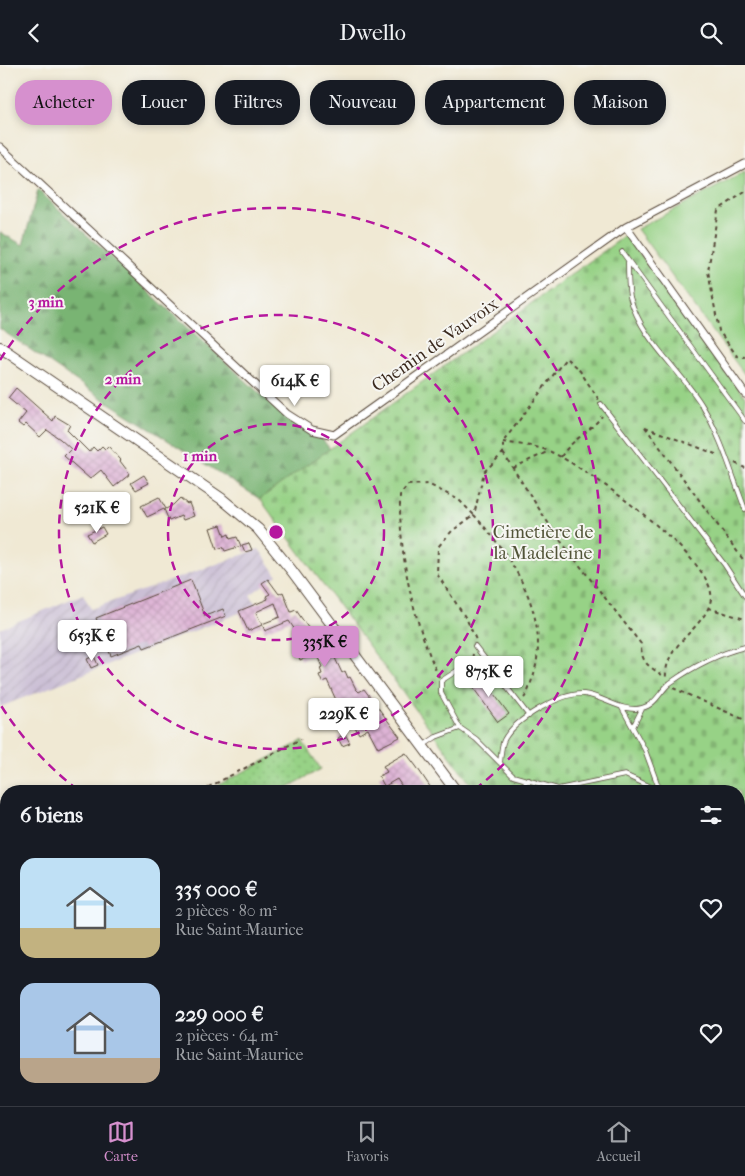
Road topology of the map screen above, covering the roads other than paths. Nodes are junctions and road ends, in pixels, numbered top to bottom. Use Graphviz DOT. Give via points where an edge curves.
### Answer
graph roads {
  1 [pos="0,147"];
  2 [pos="745,164"];
  3 [pos="626,227"];
  4 [pos="622,252"];
  5 [pos="628,262"];
  6 [pos="0,347"];
  7 [pos="745,393"];
  8 [pos="601,404"];
  9 [pos="745,421"];
  10 [pos="745,509"];
  11 [pos="745,597"];
  12 [pos="475,646"];
  13 [pos="745,647"];
  14 [pos="458,670"];
  15 [pos="622,708"];
  16 [pos="642,709"];
  17 [pos="529,716"];
  18 [pos="633,727"];
  19 [pos="460,728"];
  20 [pos="422,746"];
  21 [pos="500,763"];
  22 [pos="529,780"];
  23 [pos="451,785"];
  24 [pos="523,785"];
  25 [pos="545,785"];
  26 [pos="577,785"];
  27 [pos="647,785"];
  28 [pos="658,785"];
  1 -- 3 [label="street, Chemin de Vauvoix" via="287,414 312,430 334,435"];
  2 -- 3 [label="street, Chemin de Vauvoix"];
  3 -- 7 [label="street"];
  4 -- 5 [label="lane"];
  5 -- 9 [label="lane"];
  5 -- 10 [label="lane" via="630,296 638,316 703,407 729,461"];
  6 -- 20 [label="street" via="222,499 258,529"];
  8 -- 11 [label="lane" via="724,564"];
  12 -- 17 [label="lane"];
  13 -- 16 [label="lane" via="707,660 668,685 657,700"];
  14 -- 19 [label="lane" via="441,681 441,693"];
  15 -- 16 [label="lane"];
  15 -- 17 [label="lane" via="601,697 581,694 567,697"];
  15 -- 18 [label="lane"];
  16 -- 18 [label="lane"];
  17 -- 21 [label="lane" via="514,725 503,741"];
  18 -- 28 [label="lane"];
  19 -- 20 [label="lane"];
  19 -- 21 [label="lane"];
  20 -- 23 [label="street"];
  21 -- 22 [label="lane" via="513,775"];
  22 -- 24 [label="lane"];
  22 -- 25 [label="lane"];
  26 -- 27 [label="lane" via="625,775"];
}
